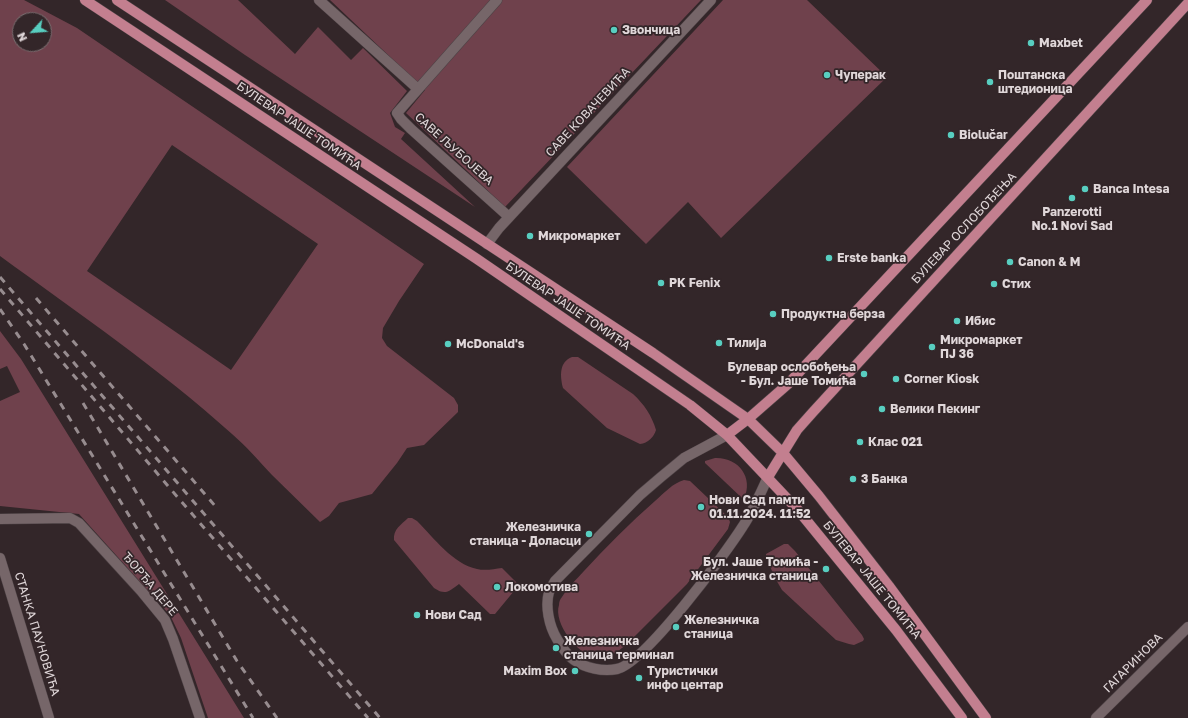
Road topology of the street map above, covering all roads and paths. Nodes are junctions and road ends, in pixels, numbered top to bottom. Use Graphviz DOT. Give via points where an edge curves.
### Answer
graph roads {
  1 [pos="84,0"];
  2 [pos="117,0"];
  3 [pos="319,0"];
  4 [pos="497,0"];
  5 [pos="711,0"];
  6 [pos="1147,0"];
  7 [pos="1188,3"];
  8 [pos="418,89"];
  9 [pos="510,217"];
  10 [pos="487,244"];
  11 [pos="748,419"];
  12 [pos="727,435"];
  13 [pos="783,453"];
  14 [pos="768,477"];
  15 [pos="0,519"];
  16 [pos="0,558"];
  17 [pos="1188,627"];
  18 [pos="48,718"];
  19 [pos="200,718"];
  20 [pos="962,718"];
  21 [pos="986,718"];
  22 [pos="1096,718"];
  1 -- 12 [label="main road, БУЛЕВАР ЈАШЕ ТОМИЋА" via="476,259 690,406"];
  2 -- 10 [label="main road, БУЛЕВАР ЈАШЕ ТОМИЋА"];
  3 -- 8 [label="street"];
  4 -- 8 [label="street"];
  5 -- 9 [label="street, САВЕ КОВАЧЕВИЋА"];
  6 -- 11 [label="main road, БУЛЕВАР ОСЛОБОЂЕЊА" via="788,384"];
  7 -- 13 [label="main road, БУЛЕВАР ОСЛОБОЂЕЊА" via="818,406 797,430"];
  8 -- 9 [label="street, САВЕ ЉУБОЈЕВА" via="397,113 401,119"];
  9 -- 10 [label="street, САВЕ КОВАЧЕВИЋА"];
  10 -- 11 [label="main road, БУЛЕВАР ЈАШЕ ТОМИЋА"];
  11 -- 12 [label="main road, БУЛЕВАР ОСЛОБОЂЕЊА"];
  11 -- 13 [label="main road, БУЛЕВАР ЈАШЕ ТОМИЋА"];
  12 -- 14 [label="main road, БУЛЕВАР ЈАШЕ ТОМИЋА"];
  12 -- 14 [label="street" via="684,458 661,477 555,581 549,592 549,621 561,646 573,660 589,668 618,669 643,652 692,595 744,526"];
  13 -- 14 [label="main road, БУЛЕВАР ОСЛОБОЂЕЊА"];
  13 -- 21 [label="main road, БУЛЕВАР ЈАШЕ ТОМИЋА" via="889,586"];
  14 -- 20 [label="main road, БУЛЕВАР ЈАШЕ ТОМИЋА" via="896,630"];
  15 -- 19 [label="street, ЂОРЂА ДЕРЕ" via="70,518 79,523 165,620"];
  16 -- 18 [label="street, СТАНКА ПАУНОВИЋА"];
  17 -- 22 [label="street, ГАГАРИНОВА"];
}
